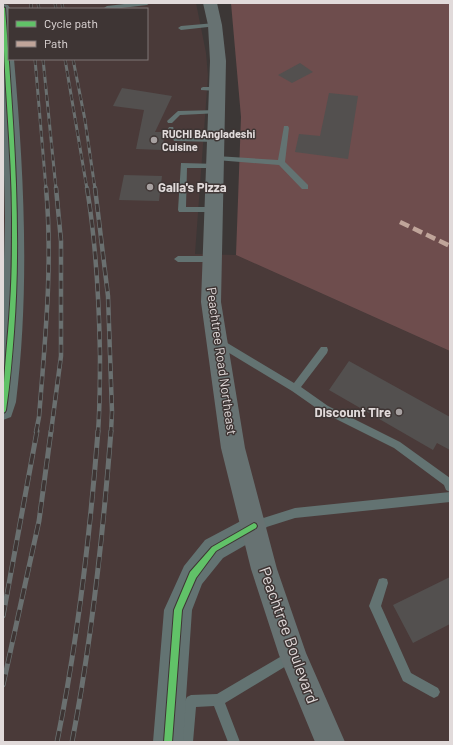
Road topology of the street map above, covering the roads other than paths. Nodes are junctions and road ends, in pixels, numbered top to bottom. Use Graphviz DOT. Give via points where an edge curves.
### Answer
graph roads {
  1 [pos="147,3"];
  2 [pos="210,3"];
  3 [pos="3,8"];
  4 [pos="107,8"];
  5 [pos="215,25"];
  6 [pos="182,28"];
  7 [pos="218,112"];
  8 [pos="170,121"];
  9 [pos="286,128"];
  10 [pos="171,129"];
  11 [pos="216,155"];
  12 [pos="281,163"];
  13 [pos="305,187"];
  14 [pos="10,209"];
  15 [pos="214,210"];
  16 [pos="211,258"];
  17 [pos="178,259"];
  18 [pos="217,340"];
  19 [pos="324,350"];
  20 [pos="295,388"];
  21 [pos="3,410"];
  22 [pos="450,488"];
  23 [pos="450,497"];
  24 [pos="254,526"];
  25 [pos="383,583"];
  26 [pos="293,655"];
  27 [pos="434,692"];
  28 [pos="218,700"];
  29 [pos="180,701"];
  30 [pos="168,742"];
  31 [pos="187,742"];
  32 [pos="234,742"];
  33 [pos="330,742"];
  1 -- 4 [label="lane"];
  2 -- 5 [label="highway, Peachtree Road Northeast"];
  3 -- 14 [label="street" via="13,132"];
  5 -- 6 [label="lane"];
  5 -- 7 [label="highway, Peachtree Road Northeast" via="218,61 210,89"];
  7 -- 8 [label="lane" via="178,112"];
  7 -- 11 [label="highway, Peachtree Road Northeast"];
  9 -- 12 [label="lane"];
  10 -- 11 [label="lane" via="176,139"];
  11 -- 12 [label="lane"];
  11 -- 15 [label="highway, Peachtree Road Northeast"];
  11 -- 15 [label="lane" via="184,165 182,210"];
  12 -- 13 [label="lane"];
  14 -- 21 [label="street" via="14,309"];
  15 -- 16 [label="highway, Peachtree Road Northeast"];
  16 -- 17 [label="lane"];
  16 -- 18 [label="highway, Peachtree Road Northeast" via="211,302"];
  18 -- 20 [label="lane"];
  18 -- 24 [label="highway, Peachtree Road Northeast" via="233,448"];
  19 -- 20 [label="lane"];
  20 -- 22 [label="lane" via="324,409 397,445 448,482"];
  23 -- 24 [label="lane" via="295,513"];
  24 -- 26 [label="highway, Peachtree Boulevard" via="264,569"];
  24 -- 29 [label="street" via="214,549 193,575 178,610"];
  25 -- 27 [label="lane" via="375,606 407,677"];
  26 -- 28 [label="lane"];
  26 -- 33 [label="highway, Peachtree Boulevard"];
  28 -- 29 [label="lane"];
  28 -- 32 [label="lane"];
  29 -- 30 [label="street"];
  29 -- 31 [label="lane"];
}
